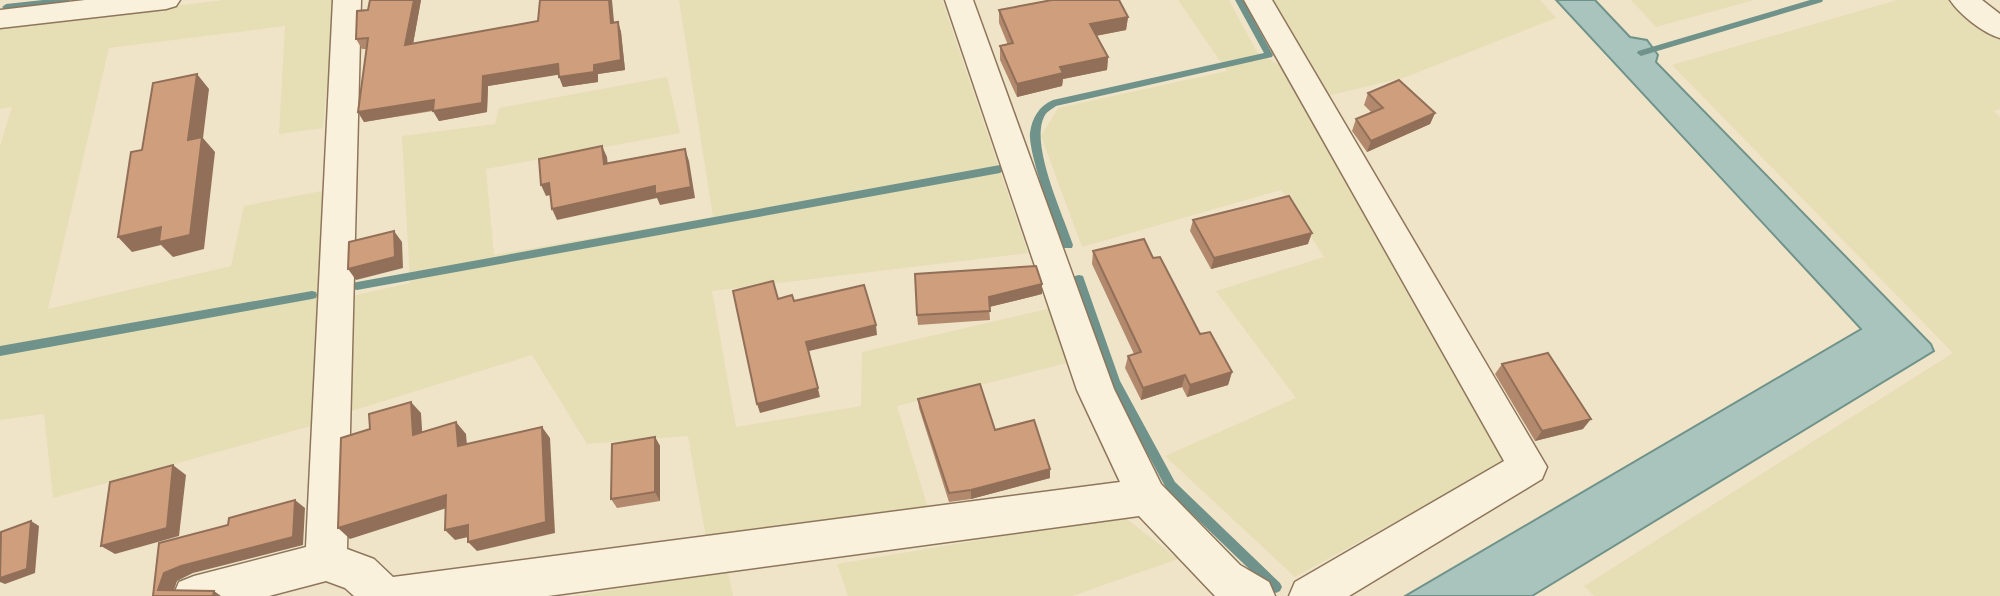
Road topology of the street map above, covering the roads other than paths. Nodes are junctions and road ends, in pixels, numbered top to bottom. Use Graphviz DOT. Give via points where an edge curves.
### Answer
graph roads {
  1 [pos="166,0"];
  2 [pos="347,0"];
  3 [pos="958,0"];
  4 [pos="1258,0"];
  5 [pos="1964,0"];
  6 [pos="0,19"];
  7 [pos="2000,28"];
  8 [pos="1147,497"];
  9 [pos="326,561"];
  10 [pos="194,596"];
  11 [pos="383,596"];
  12 [pos="397,596"];
  13 [pos="1254,596"];
  14 [pos="1310,596"];
  1 -- 6 [label="street"];
  2 -- 9 [label="street"];
  3 -- 8 [label="street" via="1096,390"];
  4 -- 14 [label="street" via="1528,467"];
  5 -- 7 [label="street"];
  8 -- 12 [label="street"];
  8 -- 13 [label="street" via="1225,579"];
  9 -- 10 [label="street"];
  9 -- 11 [label="street" via="359,573"];
}
